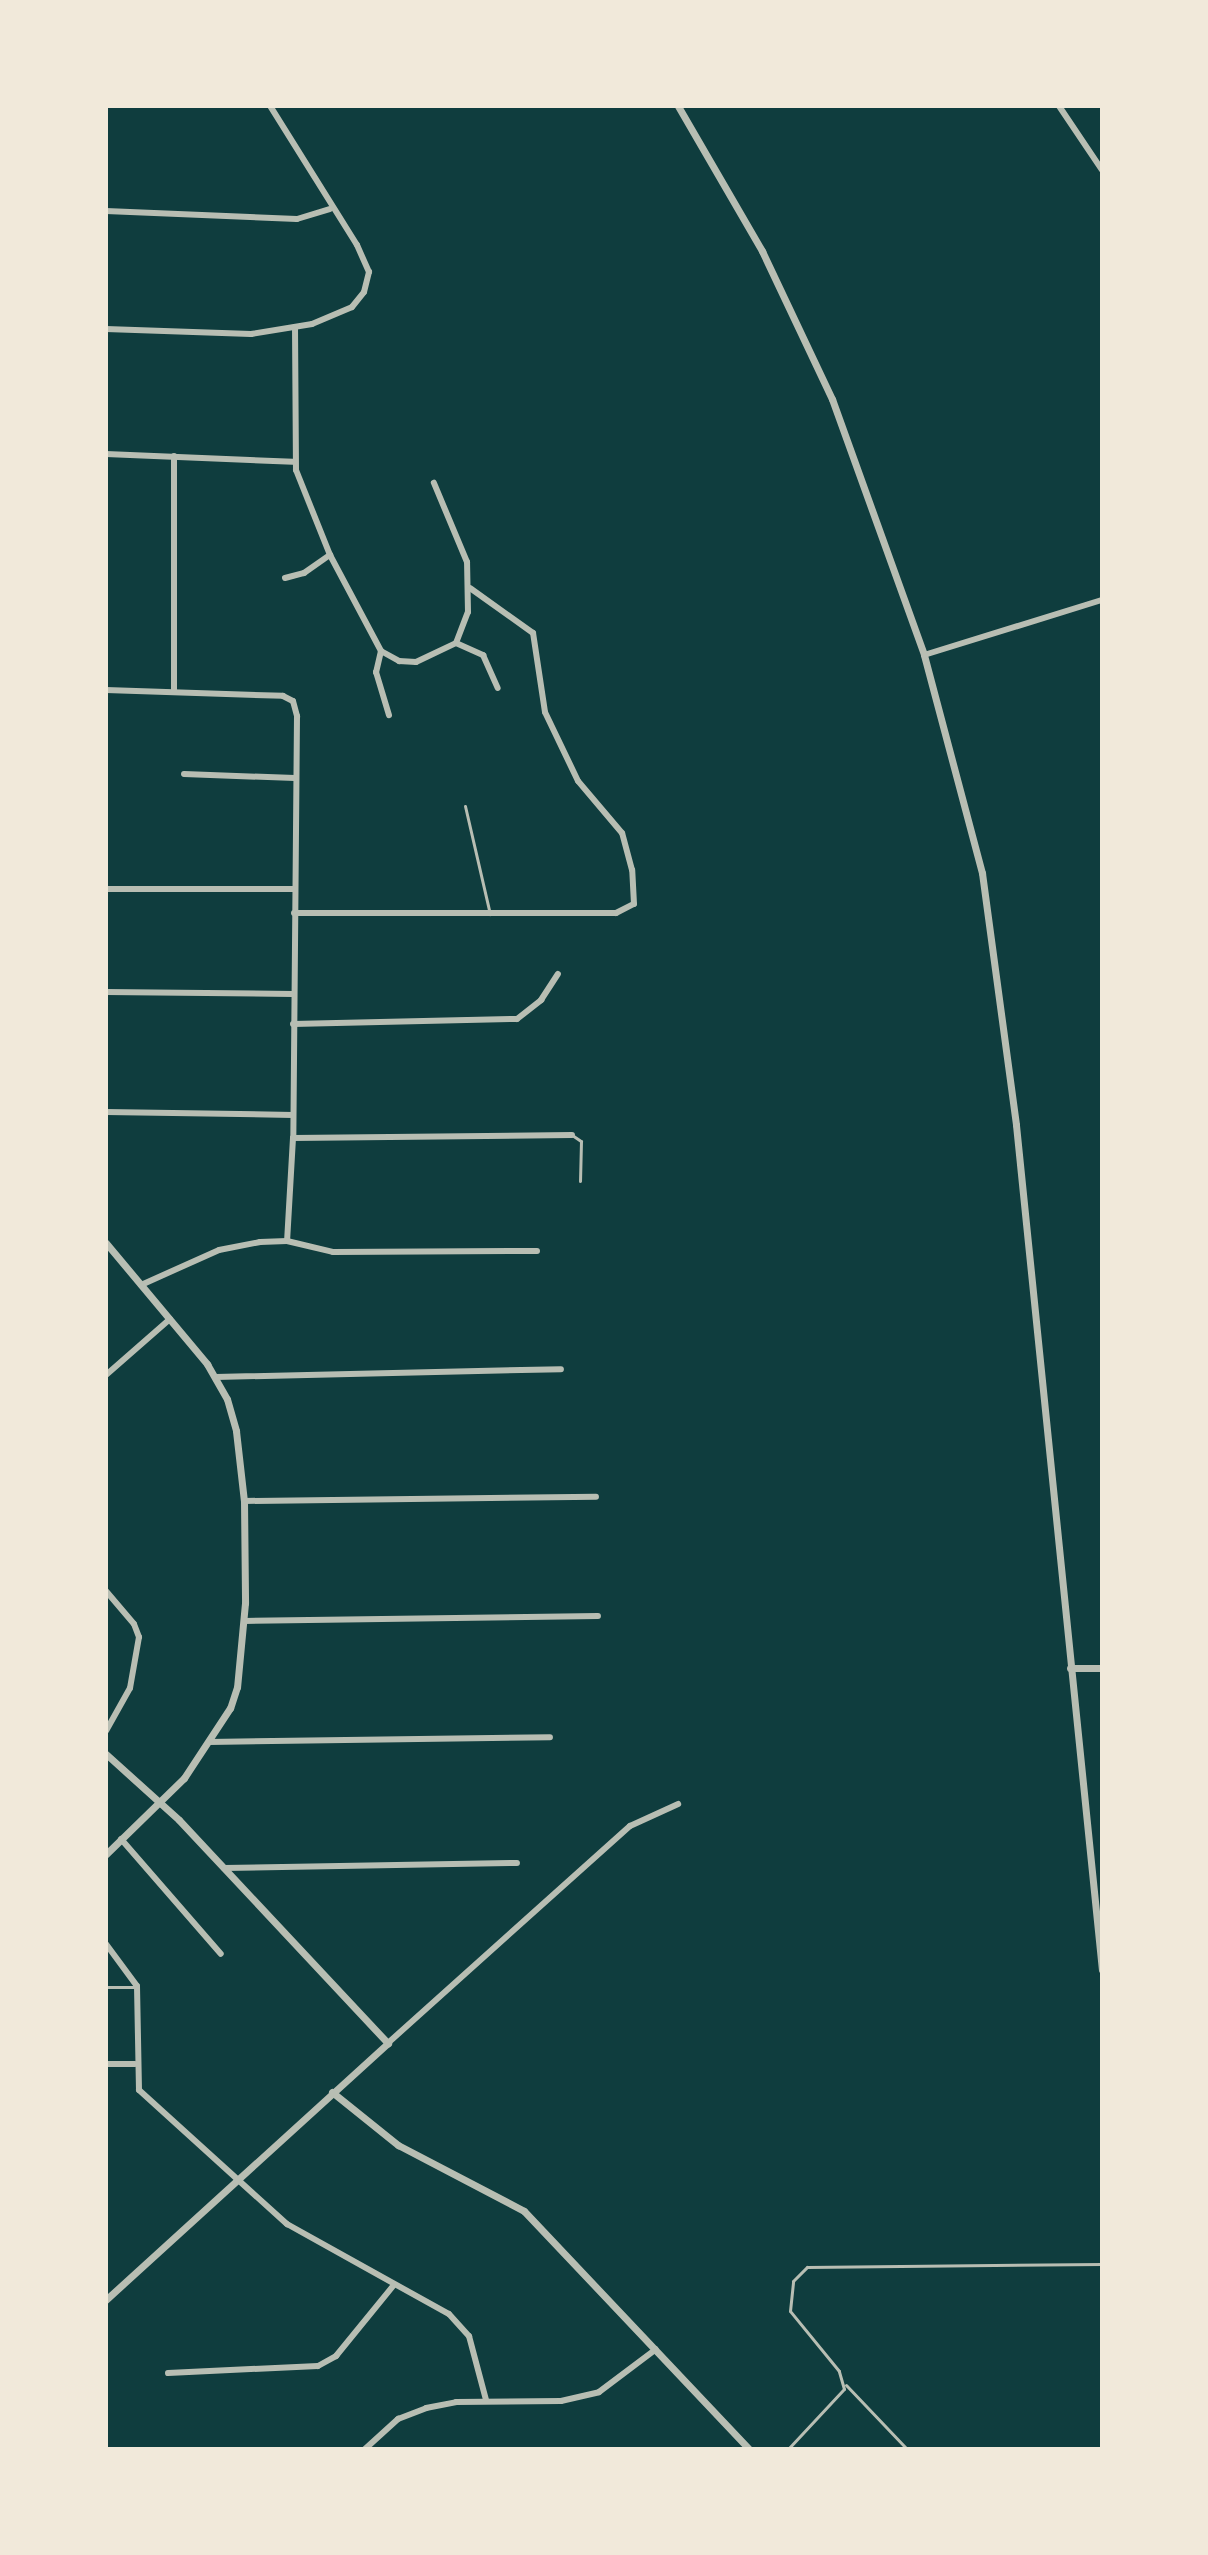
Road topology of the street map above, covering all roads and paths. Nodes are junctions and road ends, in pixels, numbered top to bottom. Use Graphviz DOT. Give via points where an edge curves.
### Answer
graph roads {
  1 [pos="270,106"];
  2 [pos="678,106"];
  3 [pos="1059,106"];
  4 [pos="1102,170"];
  5 [pos="330,209"];
  6 [pos="106,211"];
  7 [pos="295,327"];
  8 [pos="106,329"];
  9 [pos="106,454"];
  10 [pos="174,456"];
  11 [pos="293,462"];
  12 [pos="434,483"];
  13 [pos="330,555"];
  14 [pos="285,578"];
  15 [pos="470,588"];
  16 [pos="1102,600"];
  17 [pos="456,643"];
  18 [pos="381,651"];
  19 [pos="924,655"];
  20 [pos="498,688"];
  21 [pos="106,690"];
  22 [pos="174,691"];
  23 [pos="389,715"];
  24 [pos="184,774"];
  25 [pos="295,778"];
  26 [pos="465,806"];
  27 [pos="106,889"];
  28 [pos="294,889"];
  29 [pos="294,913"];
  30 [pos="490,914"];
  31 [pos="558,974"];
  32 [pos="106,992"];
  33 [pos="293,994"];
  34 [pos="293,1024"];
  35 [pos="106,1112"];
  36 [pos="293,1115"];
  37 [pos="572,1135"];
  38 [pos="293,1138"];
  39 [pos="580,1181"];
  40 [pos="287,1241"];
  41 [pos="106,1243"];
  42 [pos="537,1251"];
  43 [pos="141,1285"];
  44 [pos="170,1319"];
  45 [pos="561,1369"];
  46 [pos="106,1375"];
  47 [pos="216,1377"];
  48 [pos="596,1497"];
  49 [pos="244,1501"];
  50 [pos="106,1591"];
  51 [pos="598,1616"];
  52 [pos="244,1621"];
  53 [pos="1070,1668"];
  54 [pos="1102,1668"];
  55 [pos="106,1731"];
  56 [pos="550,1737"];
  57 [pos="209,1742"];
  58 [pos="106,1754"];
  59 [pos="161,1803"];
  60 [pos="678,1804"];
  61 [pos="121,1839"];
  62 [pos="106,1854"];
  63 [pos="517,1863"];
  64 [pos="224,1868"];
  65 [pos="106,1944"];
  66 [pos="221,1954"];
  67 [pos="1102,1970"];
  68 [pos="106,1987"];
  69 [pos="137,1987"];
  70 [pos="388,2043"];
  71 [pos="106,2064"];
  72 [pos="135,2064"];
  73 [pos="332,2092"];
  74 [pos="239,2182"];
  75 [pos="1102,2264"];
  76 [pos="394,2285"];
  77 [pos="106,2300"];
  78 [pos="656,2349"];
  79 [pos="168,2373"];
  80 [pos="844,2383"];
  81 [pos="486,2400"];
  82 [pos="365,2449"];
  83 [pos="749,2449"];
  84 [pos="788,2449"];
  85 [pos="907,2449"];
  1 -- 5 [label="street"];
  2 -- 19 [label="street" via="762,251 832,399"];
  3 -- 4 [label="street"];
  5 -- 6 [label="street" via="297,219"];
  5 -- 7 [label="street" via="357,245 369,272 364,292 352,307"];
  7 -- 8 [label="street" via="221,335"];
  7 -- 11 [label="street"];
  9 -- 10 [label="street"];
  10 -- 11 [label="street"];
  10 -- 22 [label="street"];
  11 -- 13 [label="street"];
  12 -- 15 [label="street" via="459,537"];
  13 -- 14 [label="street"];
  13 -- 18 [label="street"];
  15 -- 17 [label="street"];
  15 -- 30 [label="street" via="533,633 542,701 552,730 578,781 622,833 635,895 629,910"];
  16 -- 19 [label="street"];
  17 -- 18 [label="street" via="416,662 399,661"];
  17 -- 20 [label="street" via="483,655"];
  18 -- 23 [label="street" via="376,672"];
  19 -- 53 [label="street" via="982,873 1016,1125"];
  21 -- 22 [label="street"];
  22 -- 25 [label="street" via="283,696 293,701"];
  24 -- 25 [label="street"];
  25 -- 28 [label="street"];
  26 -- 30 [label="lane"];
  27 -- 28 [label="street"];
  28 -- 29 [label="street"];
  29 -- 30 [label="street"];
  29 -- 33 [label="street"];
  31 -- 34 [label="street" via="541,1000 517,1019"];
  32 -- 33 [label="street"];
  33 -- 34 [label="street"];
  34 -- 36 [label="street"];
  35 -- 36 [label="street"];
  36 -- 38 [label="street"];
  37 -- 38 [label="street"];
  37 -- 39 [label="lane" via="581,1141"];
  38 -- 40 [label="street"];
  40 -- 42 [label="street" via="333,1252"];
  40 -- 43 [label="street" via="219,1250"];
  41 -- 43 [label="street"];
  43 -- 44 [label="street"];
  44 -- 46 [label="street"];
  44 -- 47 [label="street"];
  45 -- 47 [label="street"];
  47 -- 49 [label="street" via="235,1426"];
  48 -- 49 [label="street"];
  49 -- 52 [label="street"];
  50 -- 55 [label="street" via="139,1637 130,1688"];
  51 -- 52 [label="street"];
  52 -- 57 [label="street" via="235,1695"];
  53 -- 54 [label="street"];
  53 -- 67 [label="street"];
  56 -- 57 [label="street"];
  57 -- 59 [label="street"];
  58 -- 59 [label="street"];
  59 -- 61 [label="street"];
  59 -- 64 [label="street"];
  60 -- 70 [label="street" via="630,1826"];
  61 -- 62 [label="street"];
  61 -- 66 [label="street"];
  63 -- 64 [label="street"];
  64 -- 70 [label="street"];
  65 -- 69 [label="street"];
  68 -- 69 [label="lane"];
  69 -- 72 [label="street"];
  70 -- 73 [label="street"];
  71 -- 72 [label="street"];
  72 -- 74 [label="street" via="143,2095"];
  73 -- 74 [label="street"];
  73 -- 78 [label="street" via="398,2145 524,2211"];
  74 -- 76 [label="street" via="300,2233"];
  74 -- 77 [label="street"];
  75 -- 80 [label="lane" via="807,2267 793,2281 790,2311"];
  76 -- 79 [label="street" via="336,2356 318,2366"];
  76 -- 81 [label="street" via="436,2304 469,2336"];
  78 -- 81 [label="street" via="611,2386 580,2398"];
  78 -- 83 [label="street"];
  80 -- 84 [label="lane" via="840,2399"];
  80 -- 85 [label="lane"];
  81 -- 82 [label="street" via="411,2412"];
}
